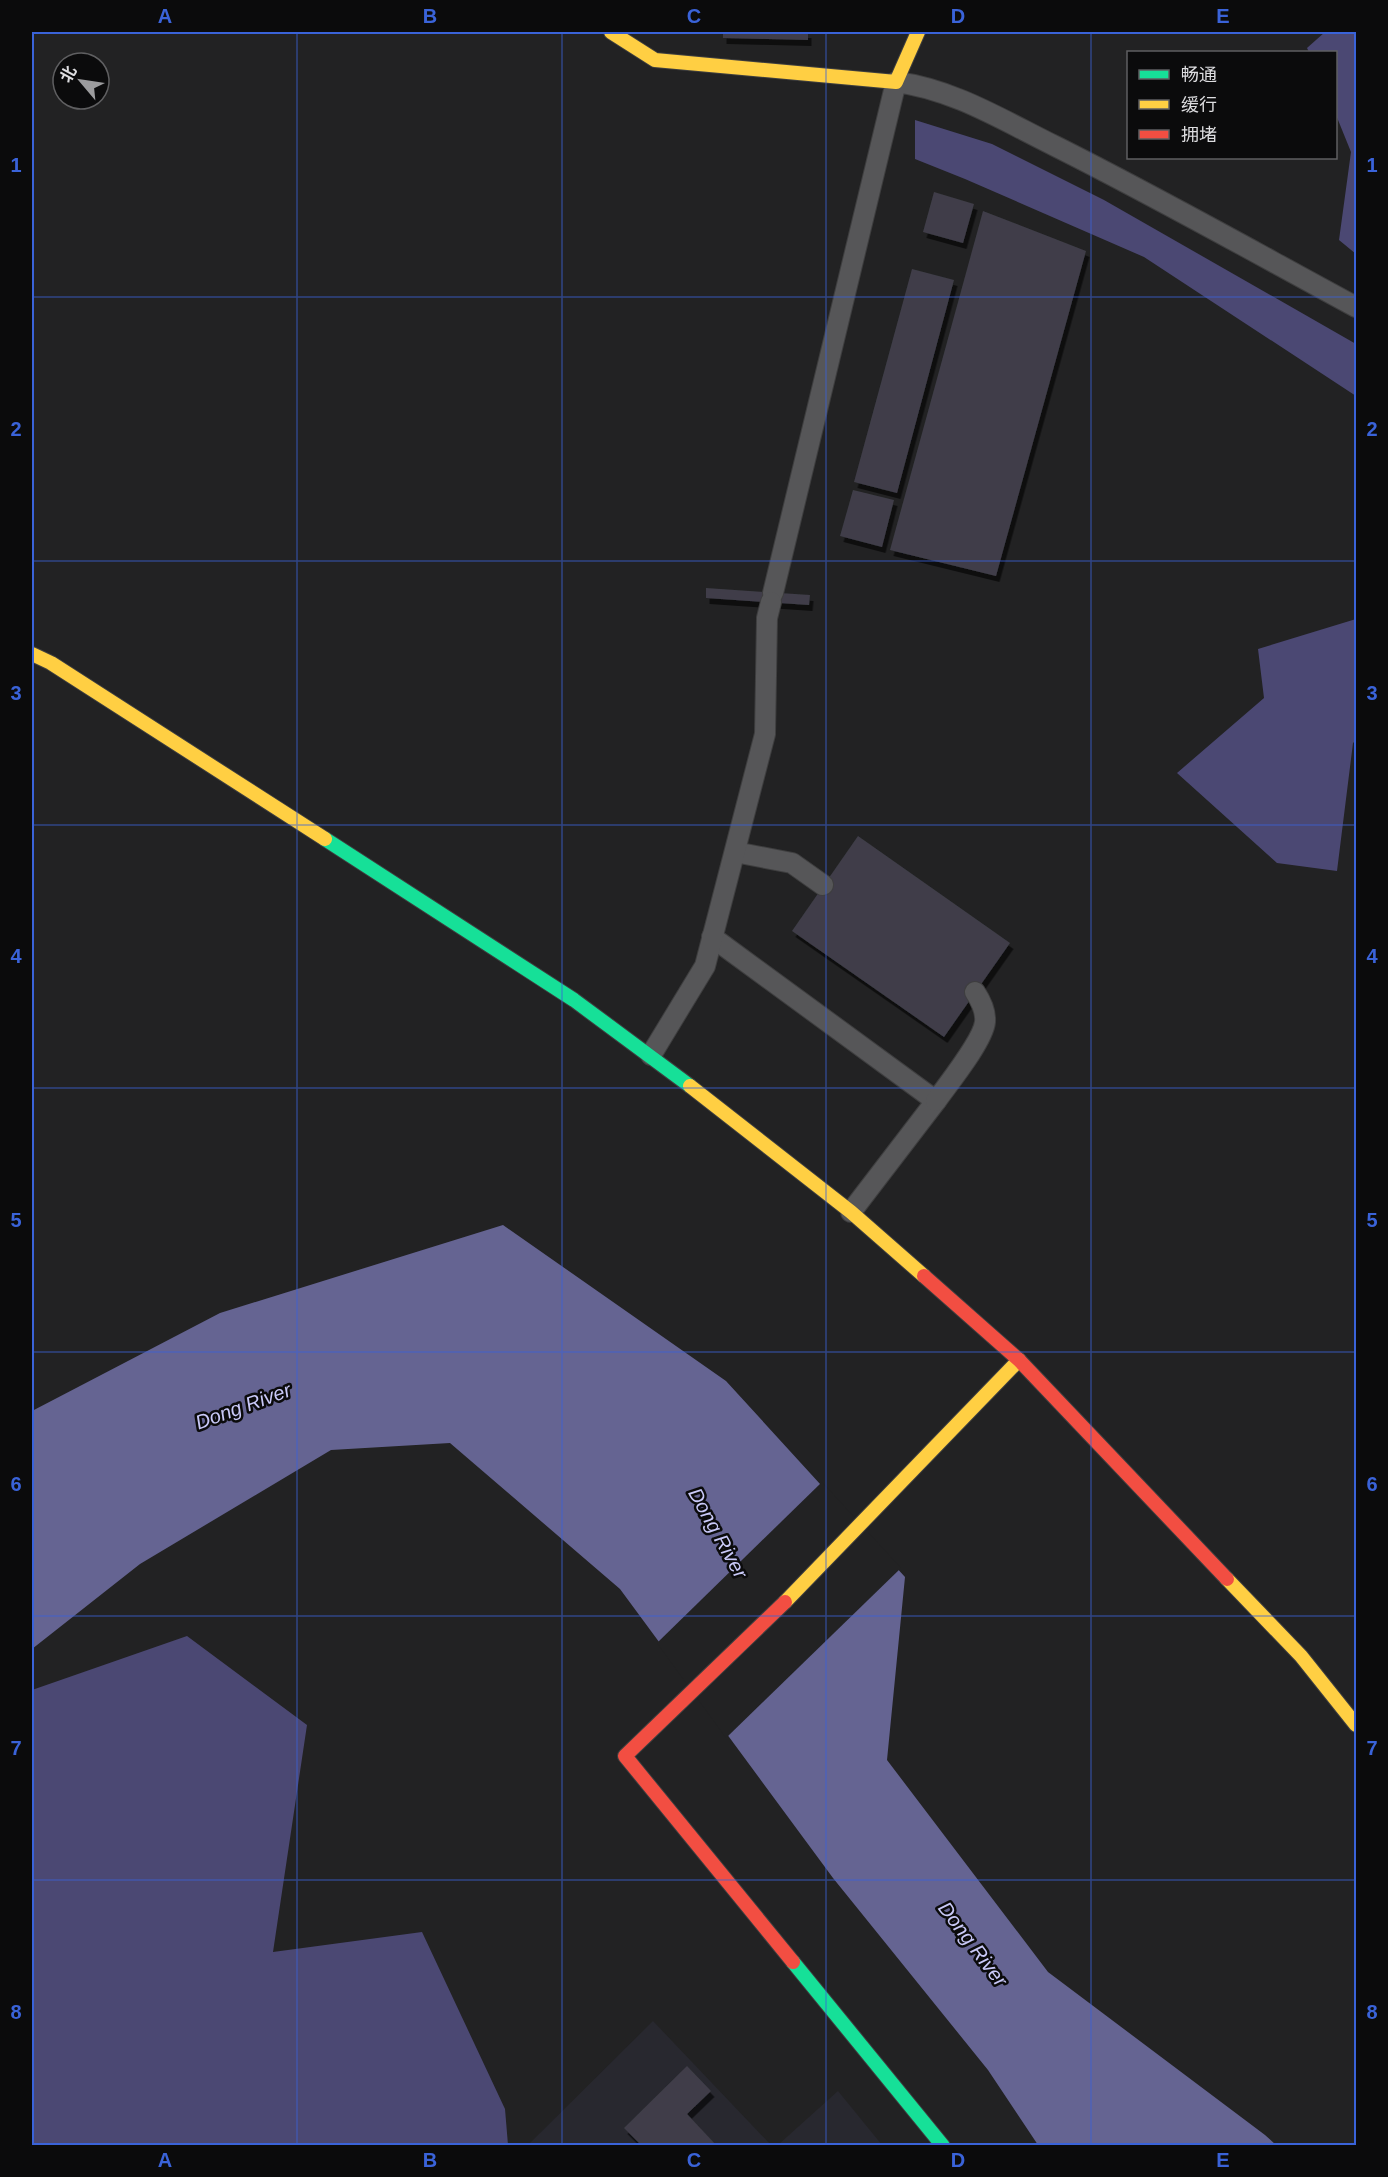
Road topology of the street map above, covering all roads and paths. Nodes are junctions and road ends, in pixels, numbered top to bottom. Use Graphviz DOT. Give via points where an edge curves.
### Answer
graph roads {
  1 [pos="610,32"];
  2 [pos="918,32"];
  3 [pos="896,82"];
  4 [pos="1356,308"];
  5 [pos="32,646"];
  6 [pos="32,654"];
  7 [pos="51,663"];
  8 [pos="735,852"];
  9 [pos="823,885"];
  10 [pos="712,937"];
  11 [pos="975,992"];
  12 [pos="651,1055"];
  13 [pos="936,1101"];
  14 [pos="851,1212"];
  15 [pos="1019,1360"];
  16 [pos="1356,1725"];
  17 [pos="943,2145"];
  1 -- 3 [label="main road" via="655,60"];
  2 -- 3 [label="main road"];
  3 -- 4 [label="lane" via="944,92 990,114 1103,170"];
  3 -- 8 [label="lane" via="767,618 765,734"];
  5 -- 7 [label="main road"];
  6 -- 7 [label="main road"];
  7 -- 12 [label="main road" via="574,1000"];
  8 -- 9 [label="lane" via="792,863"];
  8 -- 10 [label="lane"];
  10 -- 12 [label="lane" via="705,966"];
  10 -- 13 [label="lane"];
  11 -- 13 [label="lane" via="984,1007 982,1035"];
  12 -- 14 [label="main road"];
  13 -- 14 [label="lane"];
  14 -- 15 [label="main road"];
  15 -- 16 [label="main road" via="1301,1656"];
  15 -- 17 [label="main road" via="885,1500 625,1756"];
}
